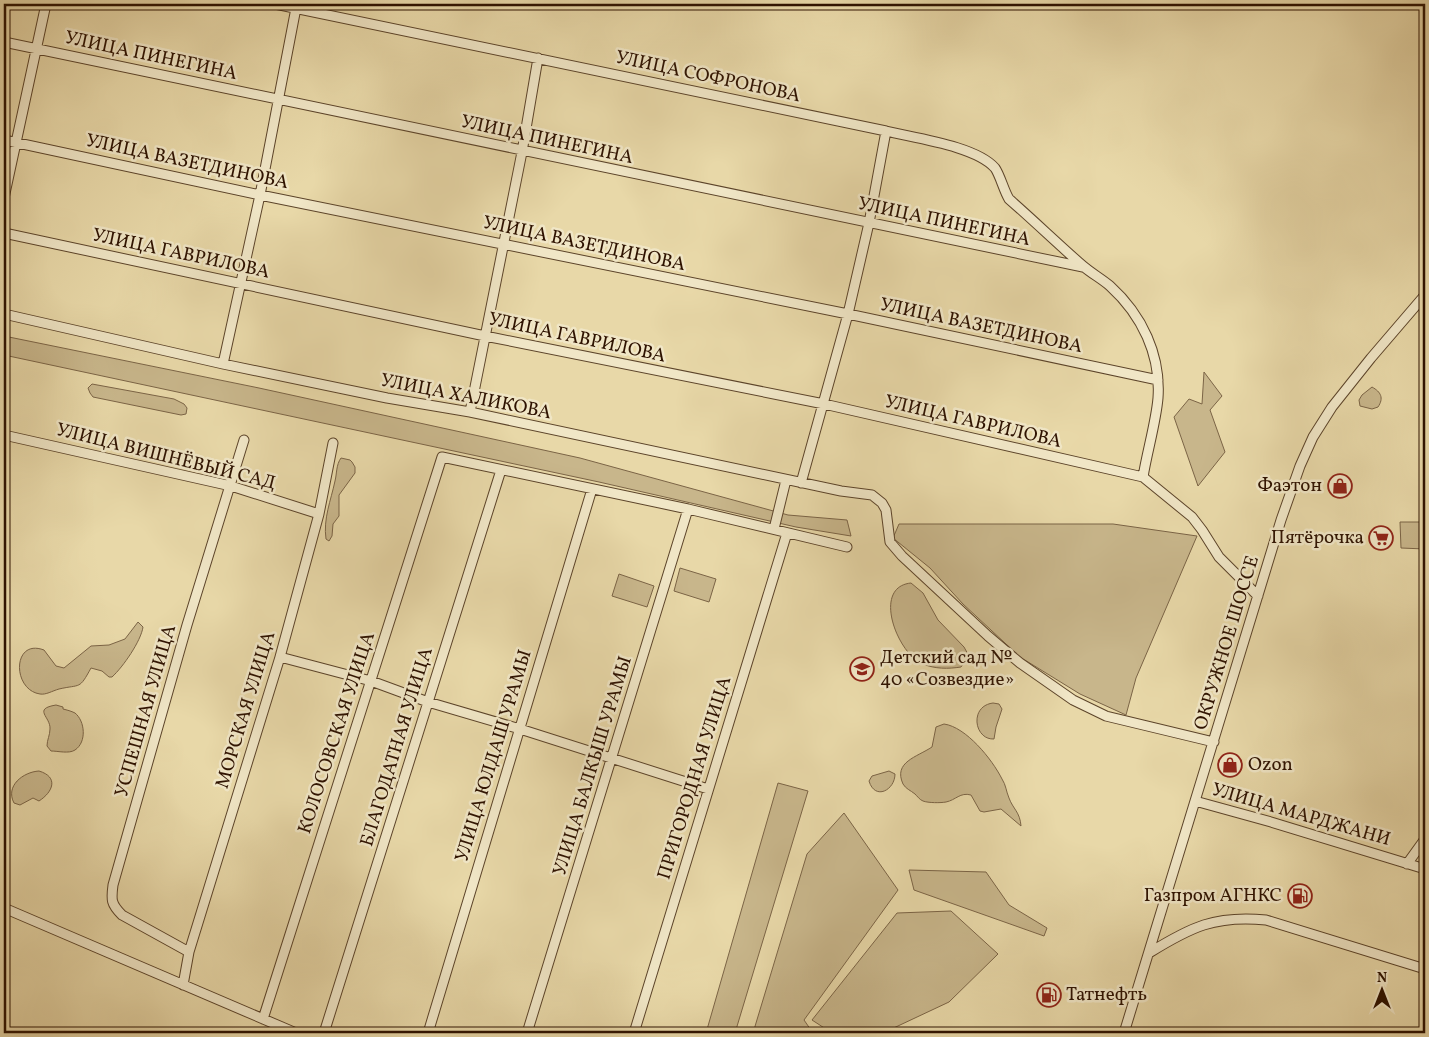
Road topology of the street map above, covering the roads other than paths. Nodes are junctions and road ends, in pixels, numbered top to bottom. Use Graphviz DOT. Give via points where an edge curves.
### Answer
graph roads {
  1 [pos="46,4"];
  2 [pos="275,4"];
  3 [pos="296,8"];
  4 [pos="4,42"];
  5 [pos="36,49"];
  6 [pos="538,58"];
  7 [pos="279,99"];
  8 [pos="886,131"];
  9 [pos="4,140"];
  10 [pos="16,142"];
  11 [pos="522,152"];
  12 [pos="260,195"];
  13 [pos="4,198"];
  14 [pos="869,224"];
  15 [pos="4,233"];
  16 [pos="504,244"];
  17 [pos="1085,268"];
  18 [pos="240,282"];
  19 [pos="1425,295"];
  20 [pos="4,314"];
  21 [pos="848,314"];
  22 [pos="485,336"];
  23 [pos="223,364"];
  24 [pos="1158,380"];
  25 [pos="824,404"];
  26 [pos="470,412"];
  27 [pos="4,434"];
  28 [pos="244,440"];
  29 [pos="333,443"];
  30 [pos="501,470"];
  31 [pos="1143,477"];
  32 [pos="786,480"];
  33 [pos="801,483"];
  34 [pos="231,486"];
  35 [pos="592,489"];
  36 [pos="688,509"];
  37 [pos="319,514"];
  38 [pos="774,530"];
  39 [pos="786,533"];
  40 [pos="846,547"];
  41 [pos="1258,596"];
  42 [pos="280,657"];
  43 [pos="371,681"];
  44 [pos="428,702"];
  45 [pos="520,728"];
  46 [pos="1214,742"];
  47 [pos="613,758"];
  48 [pos="708,789"];
  49 [pos="1195,801"];
  50 [pos="1425,839"];
  51 [pos="1407,864"];
  52 [pos="1425,869"];
  53 [pos="4,908"];
  54 [pos="189,952"];
  55 [pos="1149,953"];
  56 [pos="1425,969"];
  57 [pos="184,985"];
  58 [pos="263,1019"];
  59 [pos="296,1033"];
  60 [pos="324,1033"];
  61 [pos="428,1033"];
  62 [pos="527,1033"];
  63 [pos="634,1033"];
  64 [pos="1124,1033"];
  1 -- 5 [label="street"];
  2 -- 3 [label="street, УЛИЦА СОФРОНОВА"];
  3 -- 6 [label="street, УЛИЦА СОФРОНОВА"];
  3 -- 7 [label="street"];
  4 -- 5 [label="street, УЛИЦА ПИНЕГИНА"];
  5 -- 7 [label="street, УЛИЦА ПИНЕГИНА"];
  5 -- 10 [label="street"];
  6 -- 8 [label="street, УЛИЦА СОФРОНОВА"];
  6 -- 11 [label="street"];
  7 -- 11 [label="street, УЛИЦА ПИНЕГИНА"];
  7 -- 12 [label="street"];
  8 -- 14 [label="street"];
  8 -- 17 [label="street, УЛИЦА СОФРОНОВА" via="963,149 990,163 1009,199"];
  9 -- 10 [label="street, УЛИЦА ВАЗЕТДИНОВА"];
  10 -- 12 [label="street, УЛИЦА ВАЗЕТДИНОВА"];
  10 -- 13 [label="street"];
  11 -- 14 [label="street, УЛИЦА ПИНЕГИНА"];
  11 -- 16 [label="street"];
  12 -- 16 [label="street, УЛИЦА ВАЗЕТДИНОВА"];
  12 -- 18 [label="street"];
  14 -- 17 [label="street, УЛИЦА ПИНЕГИНА"];
  14 -- 21 [label="street"];
  15 -- 18 [label="street, УЛИЦА ГАВРИЛОВА"];
  16 -- 21 [label="street, УЛИЦА ВАЗЕТДИНОВА"];
  16 -- 22 [label="street"];
  17 -- 24 [label="street, УЛИЦА СОФРОНОВА" via="1110,286 1146,332 1153,349"];
  18 -- 22 [label="street, УЛИЦА ГАВРИЛОВА"];
  18 -- 23 [label="street"];
  19 -- 41 [label="street, ОКРУЖНОЕ ШОССЕ" via="1332,407 1313,437 1292,489"];
  20 -- 23 [label="street, УЛИЦА ХАЛИКОВА"];
  21 -- 24 [label="street, УЛИЦА ВАЗЕТДИНОВА"];
  21 -- 25 [label="street"];
  22 -- 25 [label="street, УЛИЦА ГАВРИЛОВА"];
  22 -- 26 [label="street"];
  23 -- 26 [label="street, УЛИЦА ХАЛИКОВА"];
  24 -- 31 [label="street, УЛИЦА СОФРОНОВА" via="1158,399"];
  25 -- 31 [label="street, УЛИЦА ГАВРИЛОВА"];
  25 -- 33 [label="street"];
  26 -- 32 [label="street, УЛИЦА ХАЛИКОВА"];
  27 -- 34 [label="street, УЛИЦА ВИШНЁВЫЙ САД"];
  28 -- 34 [label="street, УСПЕШНАЯ УЛИЦА"];
  29 -- 37 [label="street, МОРСКАЯ УЛИЦА"];
  30 -- 35 [label="street"];
  30 -- 43 [label="street, КОЛОСОВСКАЯ УЛИЦА" via="442,457"];
  30 -- 44 [label="street, БЛАГОДАТНАЯ УЛИЦА"];
  31 -- 41 [label="street" via="1192,517 1218,557"];
  32 -- 33 [label="street, УЛИЦА ХАЛИКОВА"];
  32 -- 38 [label="street"];
  33 -- 46 [label="street, УЛИЦА ХАЛИКОВА" via="876,498 886,510 890,542 902,556 1020,663 1073,700 1106,716"];
  34 -- 37 [label="street, УЛИЦА ВИШНЁВЫЙ САД"];
  34 -- 54 [label="street, УСПЕШНАЯ УЛИЦА" via="187,625 111,898 122,915"];
  35 -- 36 [label="street"];
  35 -- 45 [label="street, УЛИЦА ЮЛДАШ УРАМЫ"];
  36 -- 38 [label="street"];
  36 -- 47 [label="street, УЛИЦА БАЛКЫШ УРАМЫ"];
  37 -- 42 [label="street, МОРСКАЯ УЛИЦА"];
  38 -- 39 [label="street"];
  39 -- 40 [label="street"];
  39 -- 48 [label="street, ПРИГОРОДНАЯ УЛИЦА"];
  41 -- 46 [label="street, ОКРУЖНОЕ ШОССЕ"];
  42 -- 43 [label="street"];
  42 -- 54 [label="street, МОРСКАЯ УЛИЦА"];
  43 -- 44 [label="street"];
  43 -- 58 [label="street, КОЛОСОВСКАЯ УЛИЦА"];
  44 -- 45 [label="street"];
  44 -- 60 [label="street, БЛАГОДАТНАЯ УЛИЦА"];
  45 -- 47 [label="street"];
  45 -- 61 [label="street, УЛИЦА ЮЛДАШ УРАМЫ"];
  46 -- 49 [label="street, ОКРУЖНОЕ ШОССЕ"];
  47 -- 48 [label="street"];
  47 -- 62 [label="street, УЛИЦА БАЛКЫШ УРАМЫ"];
  48 -- 63 [label="street, ПРИГОРОДНАЯ УЛИЦА"];
  49 -- 51 [label="street, УЛИЦА МАРДЖАНИ"];
  49 -- 55 [label="street, ОКРУЖНОЕ ШОССЕ"];
  50 -- 51 [label="street"];
  51 -- 52 [label="street, УЛИЦА МАРДЖАНИ"];
  53 -- 57 [label="street"];
  54 -- 57 [label="street, МОРСКАЯ УЛИЦА"];
  55 -- 56 [label="street" via="1189,929 1210,922 1248,918 1266,920"];
  55 -- 64 [label="street, ОКРУЖНОЕ ШОССЕ"];
  57 -- 58 [label="street"];
  58 -- 59 [label="street"];
}
